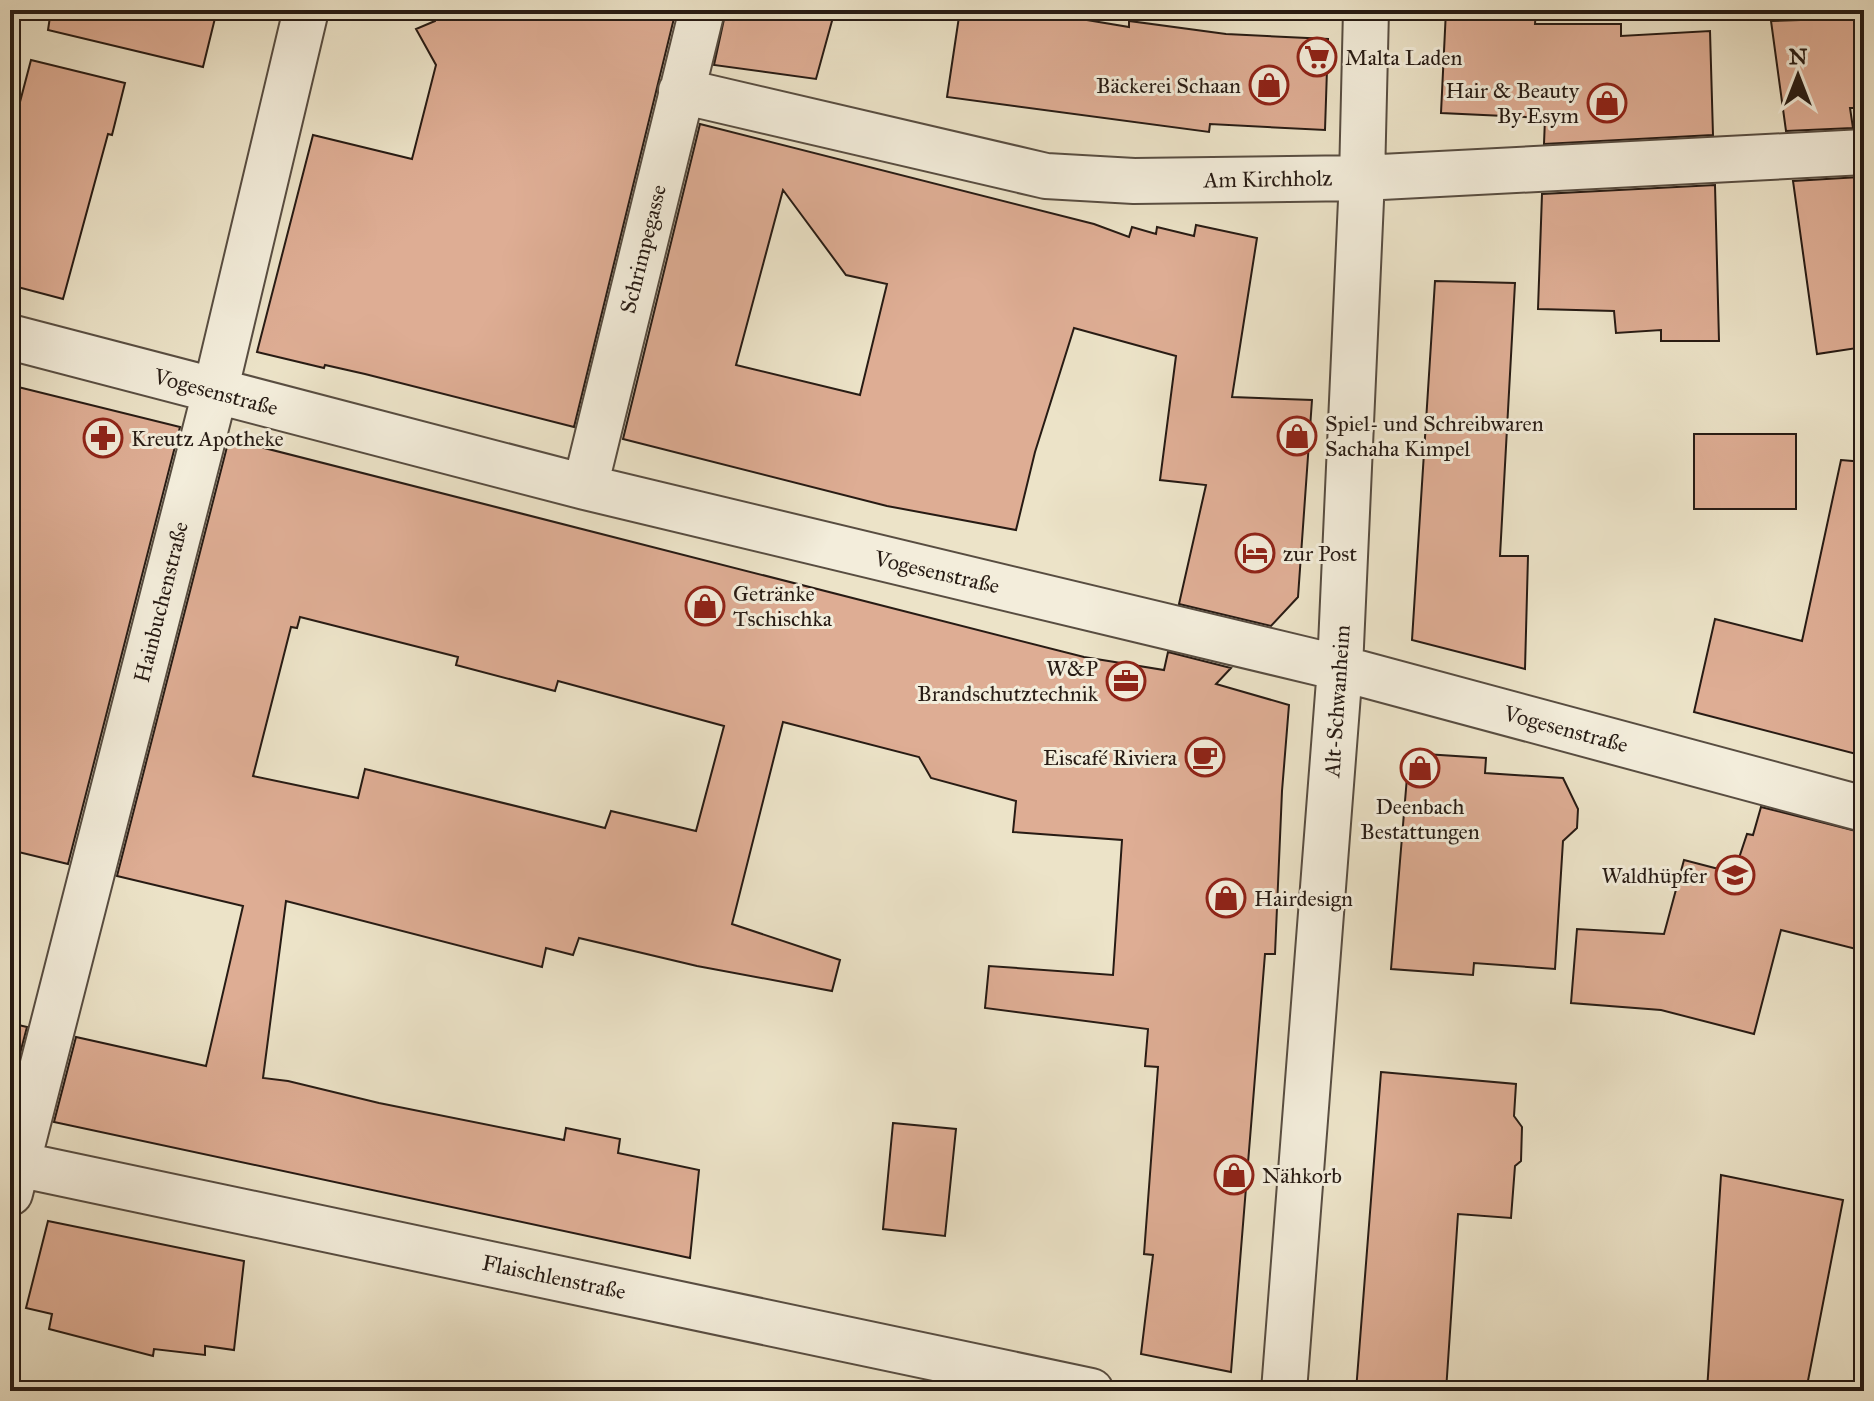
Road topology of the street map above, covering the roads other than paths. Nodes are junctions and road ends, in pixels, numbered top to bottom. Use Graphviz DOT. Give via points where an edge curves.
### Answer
graph roads {
  1 [pos="306,10"];
  2 [pos="702,10"];
  3 [pos="1366,10"];
  4 [pos="681,91"];
  5 [pos="1864,152"];
  6 [pos="1362,178"];
  7 [pos="10,337"];
  8 [pos="215,392"];
  9 [pos="585,487"];
  10 [pos="1340,668"];
  11 [pos="1864,809"];
  12 [pos="14,1178"];
  13 [pos="1091,1391"];
  14 [pos="1284,1391"];
  1 -- 8 [label="street, Hainbuchenstraße"];
  2 -- 4 [label="street, Schrimpegasse"];
  3 -- 6 [label="street, Alt-Schwanheim"];
  4 -- 6 [label="street, Am Kirchholz" via="1046,176 1134,181"];
  4 -- 9 [label="street, Schrimpegasse"];
  5 -- 6 [label="street, Am Kirchholz"];
  6 -- 10 [label="street, Alt-Schwanheim"];
  7 -- 8 [label="street, Vogesenstraße"];
  8 -- 9 [label="street, Vogesenstraße"];
  8 -- 12 [label="street, Hainbuchenstraße"];
  9 -- 10 [label="street, Vogesenstraße"];
  10 -- 11 [label="street, Vogesenstraße"];
  10 -- 14 [label="street, Alt-Schwanheim"];
  12 -- 13 [label="street, Flaischlenstraße"];
}
